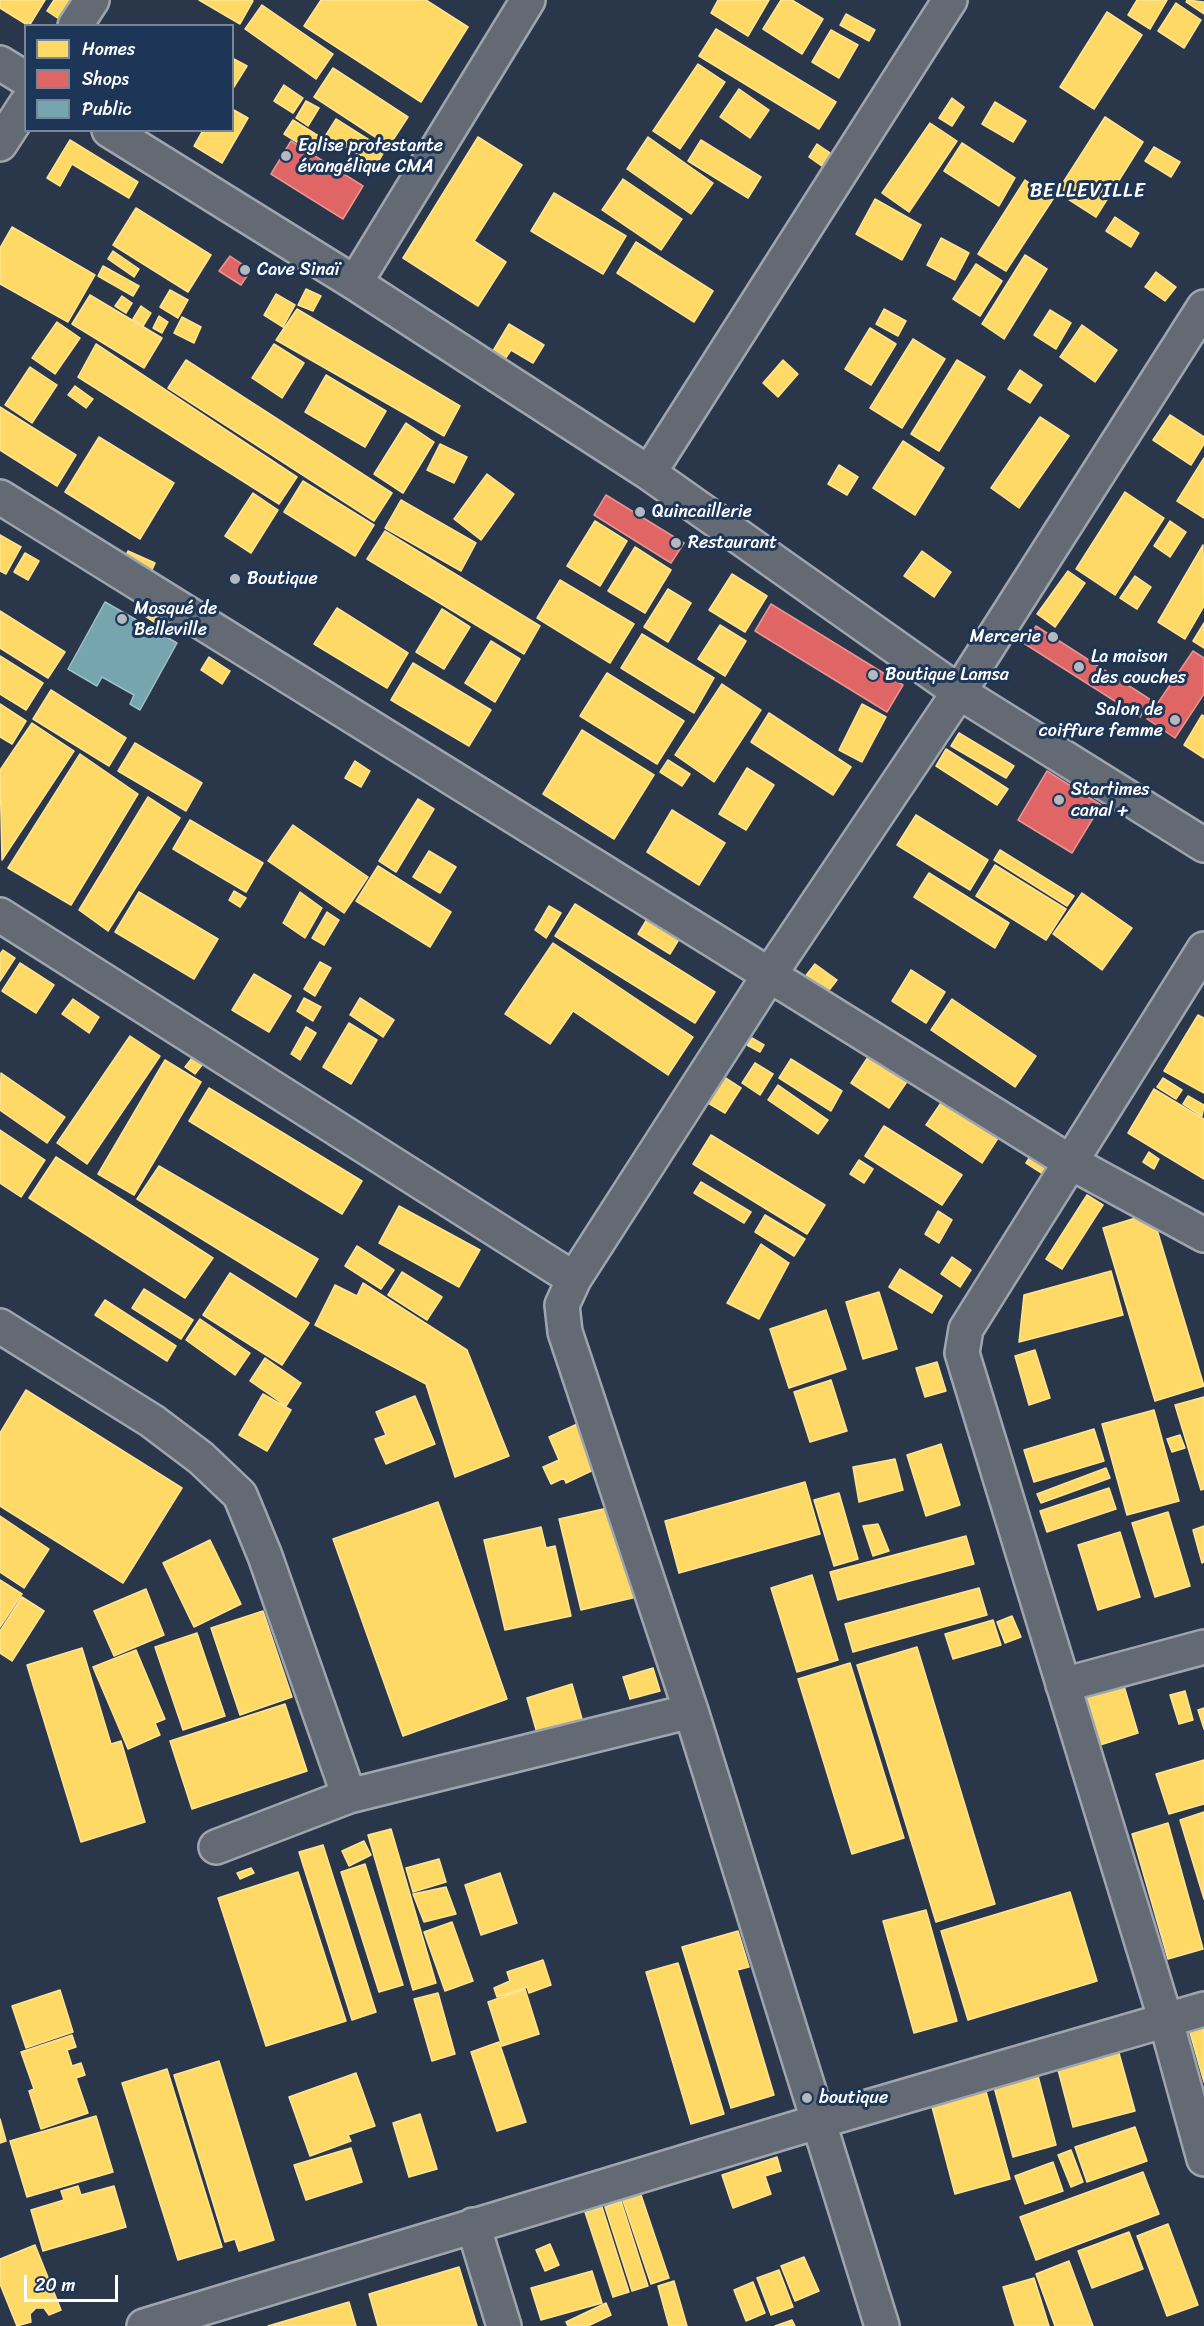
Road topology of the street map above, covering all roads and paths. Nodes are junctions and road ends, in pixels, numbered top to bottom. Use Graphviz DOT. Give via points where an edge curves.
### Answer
graph roads {
  1 [pos="92,0"];
  2 [pos="528,0"];
  3 [pos="950,0"];
  4 [pos="76,24"];
  5 [pos="0,63"];
  6 [pos="24,78"];
  7 [pos="24,107"];
  8 [pos="112,132"];
  9 [pos="0,144"];
  10 [pos="355,283"];
  11 [pos="1204,306"];
  12 [pos="649,473"];
  13 [pos="0,497"];
  14 [pos="959,692"];
  15 [pos="1204,845"];
  16 [pos="0,915"];
  17 [pos="1204,949"];
  18 [pos="770,974"];
  19 [pos="1072,1163"];
  20 [pos="1204,1235"];
  21 [pos="574,1279"];
  22 [pos="0,1326"];
  23 [pos="1204,1647"];
  24 [pos="1063,1685"];
  25 [pos="691,1711"];
  26 [pos="349,1796"];
  27 [pos="216,1847"];
  28 [pos="1204,2009"];
  29 [pos="1166,2021"];
  30 [pos="820,2121"];
  31 [pos="1204,2159"];
  32 [pos="473,2225"];
  33 [pos="144,2326"];
  34 [pos="504,2326"];
  35 [pos="882,2326"];
  1 -- 4 [label="street"];
  2 -- 10 [label="street"];
  3 -- 12 [label="street"];
  5 -- 6 [label="street"];
  7 -- 9 [label="street"];
  8 -- 10 [label="street"];
  10 -- 12 [label="street"];
  11 -- 14 [label="street"];
  12 -- 14 [label="street"];
  13 -- 18 [label="street"];
  14 -- 15 [label="street"];
  14 -- 18 [label="street"];
  16 -- 21 [label="street"];
  17 -- 19 [label="street"];
  18 -- 19 [label="street"];
  18 -- 21 [label="street"];
  19 -- 20 [label="street"];
  19 -- 24 [label="street" via="966,1329 962,1353"];
  21 -- 25 [label="street" via="562,1305 565,1332"];
  22 -- 26 [label="street" via="152,1421 201,1458 240,1496 265,1556"];
  23 -- 24 [label="street"];
  24 -- 29 [label="street"];
  25 -- 26 [label="street"];
  25 -- 30 [label="street"];
  26 -- 27 [label="street"];
  28 -- 29 [label="street"];
  29 -- 30 [label="street"];
  29 -- 31 [label="street"];
  30 -- 32 [label="street"];
  30 -- 35 [label="street"];
  32 -- 33 [label="street"];
  32 -- 34 [label="street"];
}
